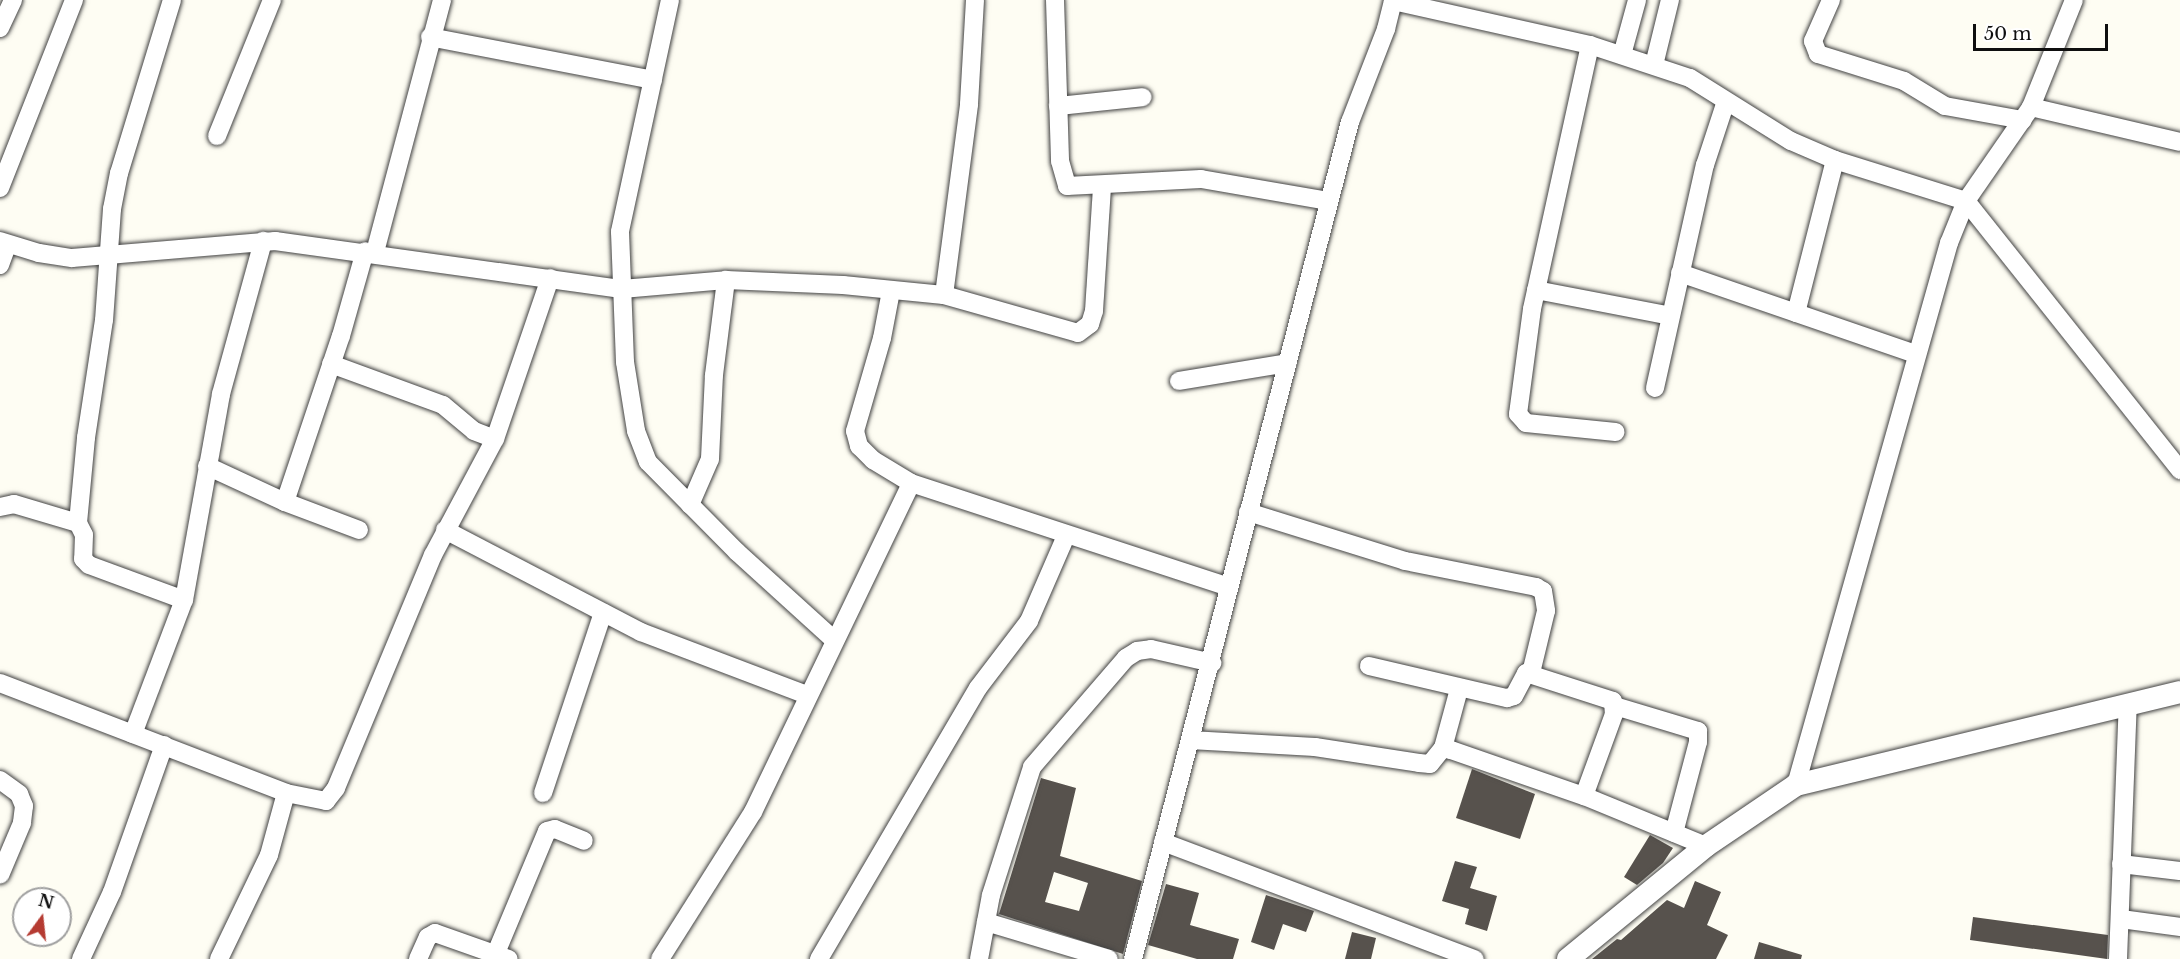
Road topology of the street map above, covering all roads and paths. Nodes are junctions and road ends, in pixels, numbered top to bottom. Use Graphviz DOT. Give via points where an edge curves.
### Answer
graph roads {
  1 [pos="13,0"];
  2 [pos="74,0"];
  3 [pos="172,0"];
  4 [pos="272,0"];
  5 [pos="441,0"];
  6 [pos="670,0"];
  7 [pos="975,0"];
  8 [pos="1055,0"];
  9 [pos="1393,0"];
  10 [pos="1637,0"];
  11 [pos="1670,0"];
  12 [pos="1831,0"];
  13 [pos="2074,0"];
  14 [pos="0,28"];
  15 [pos="430,37"];
  16 [pos="1590,45"];
  17 [pos="1622,55"];
  18 [pos="1654,65"];
  19 [pos="653,80"];
  20 [pos="1143,97"];
  21 [pos="1726,101"];
  22 [pos="1058,106"];
  23 [pos="2027,113"];
  24 [pos="217,136"];
  25 [pos="2180,142"];
  26 [pos="1835,160"];
  27 [pos="1102,186"];
  28 [pos="0,189"];
  29 [pos="1329,201"];
  30 [pos="1966,201"];
  31 [pos="263,241"];
  32 [pos="4,243"];
  33 [pos="370,251"];
  34 [pos="107,255"];
  35 [pos="0,265"];
  36 [pos="1680,273"];
  37 [pos="550,278"];
  38 [pos="726,280"];
  39 [pos="622,289"];
  40 [pos="1536,290"];
  41 [pos="891,291"];
  42 [pos="944,295"];
  43 [pos="1796,313"];
  44 [pos="1671,316"];
  45 [pos="1916,354"];
  46 [pos="1288,363"];
  47 [pos="331,364"];
  48 [pos="1179,381"];
  49 [pos="1655,388"];
  50 [pos="1616,432"];
  51 [pos="495,439"];
  52 [pos="207,466"];
  53 [pos="2180,470"];
  54 [pos="911,483"];
  55 [pos="285,502"];
  56 [pos="690,505"];
  57 [pos="0,507"];
  58 [pos="1248,512"];
  59 [pos="78,523"];
  60 [pos="359,530"];
  61 [pos="445,530"];
  62 [pos="1066,536"];
  63 [pos="1229,588"];
  64 [pos="184,600"];
  65 [pos="603,613"];
  66 [pos="834,640"];
  67 [pos="1212,663"];
  68 [pos="1369,666"];
  69 [pos="1531,674"];
  70 [pos="0,683"];
  71 [pos="1459,689"];
  72 [pos="2180,692"];
  73 [pos="807,695"];
  74 [pos="2128,705"];
  75 [pos="1615,706"];
  76 [pos="133,734"];
  77 [pos="1190,740"];
  78 [pos="164,745"];
  79 [pos="1443,748"];
  80 [pos="0,780"];
  81 [pos="1796,785"];
  82 [pos="286,793"];
  83 [pos="543,793"];
  84 [pos="1584,796"];
  85 [pos="1674,833"];
  86 [pos="584,841"];
  87 [pos="1163,842"];
  88 [pos="1706,846"];
  89 [pos="2121,864"];
  90 [pos="2180,871"];
  91 [pos="0,875"];
  92 [pos="2121,919"];
  93 [pos="986,922"];
  94 [pos="2180,927"];
  95 [pos="502,956"];
  96 [pos="81,959"];
  97 [pos="219,959"];
  98 [pos="418,959"];
  99 [pos="660,959"];
  100 [pos="819,959"];
  101 [pos="979,959"];
  102 [pos="1109,959"];
  103 [pos="1133,959"];
  104 [pos="1475,959"];
  105 [pos="1570,959"];
  106 [pos="2118,959"];
  1 -- 14 [label="street"];
  2 -- 28 [label="street"];
  3 -- 34 [label="street" via="119,173"];
  4 -- 24 [label="street"];
  5 -- 15 [label="street"];
  6 -- 19 [label="street"];
  7 -- 42 [label="street" via="969,104"];
  8 -- 22 [label="street"];
  9 -- 16 [label="street"];
  9 -- 29 [label="street" via="1386,29 1350,122"];
  10 -- 17 [label="street"];
  11 -- 18 [label="street"];
  12 -- 23 [label="street" via="1813,41 1818,54 1904,81 1945,106"];
  13 -- 23 [label="street"];
  15 -- 19 [label="street"];
  15 -- 33 [label="street"];
  16 -- 17 [label="street"];
  16 -- 40 [label="street"];
  17 -- 18 [label="street"];
  18 -- 21 [label="street" via="1706,85"];
  19 -- 39 [label="street" via="620,232"];
  20 -- 22 [label="street"];
  21 -- 26 [label="street" via="1772,131"];
  21 -- 36 [label="street" via="1705,165"];
  22 -- 27 [label="street" via="1064,182 1074,188"];
  23 -- 25 [label="street"];
  23 -- 30 [label="street"];
  26 -- 30 [label="street"];
  26 -- 43 [label="street"];
  27 -- 29 [label="street" via="1201,179"];
  27 -- 42 [label="street" via="1097,289 1092,318 1085,330 1065,331"];
  29 -- 46 [label="street"];
  30 -- 45 [label="street" via="1949,243"];
  30 -- 53 [label="street"];
  31 -- 33 [label="street"];
  31 -- 34 [label="street"];
  31 -- 52 [label="street" via="221,394"];
  32 -- 34 [label="street" via="72,258"];
  32 -- 35 [label="street"];
  33 -- 37 [label="street"];
  33 -- 47 [label="street"];
  34 -- 59 [label="street" via="104,320"];
  36 -- 43 [label="street"];
  36 -- 44 [label="street"];
  37 -- 39 [label="street"];
  37 -- 51 [label="street"];
  38 -- 39 [label="street"];
  38 -- 41 [label="street" via="832,284"];
  38 -- 56 [label="street" via="714,375 710,459"];
  39 -- 56 [label="street" via="625,362 640,446 648,462"];
  40 -- 44 [label="street"];
  40 -- 50 [label="street" via="1520,420"];
  41 -- 42 [label="street"];
  41 -- 54 [label="street" via="882,338 855,430 859,446 873,460"];
  43 -- 45 [label="street"];
  44 -- 49 [label="street"];
  45 -- 81 [label="street" via="1895,443"];
  46 -- 48 [label="street"];
  46 -- 58 [label="street"];
  47 -- 51 [label="street" via="443,405 474,431"];
  47 -- 55 [label="street"];
  51 -- 61 [label="street"];
  52 -- 55 [label="street"];
  52 -- 64 [label="street"];
  54 -- 62 [label="street"];
  54 -- 66 [label="street"];
  55 -- 60 [label="street"];
  56 -- 66 [label="street"];
  57 -- 59 [label="street" via="25,507"];
  58 -- 63 [label="street"];
  58 -- 69 [label="street" via="1405,561 1543,591 1546,611"];
  59 -- 64 [label="street" via="84,534 83,559 89,565"];
  61 -- 65 [label="street"];
  61 -- 82 [label="street" via="336,788 326,801"];
  62 -- 63 [label="street"];
  62 -- 100 [label="street" via="1029,621 978,688"];
  63 -- 67 [label="street"];
  64 -- 76 [label="street"];
  65 -- 73 [label="street" via="683,650"];
  65 -- 83 [label="street"];
  66 -- 73 [label="street"];
  67 -- 77 [label="street"];
  67 -- 93 [label="street" via="1151,649 1126,658 1032,767 1018,803"];
  68 -- 71 [label="street"];
  69 -- 71 [label="street" via="1522,676 1512,698"];
  69 -- 75 [label="street" via="1607,699"];
  70 -- 76 [label="street"];
  71 -- 79 [label="street"];
  72 -- 74 [label="street"];
  73 -- 99 [label="street" via="753,812"];
  74 -- 81 [label="street"];
  74 -- 89 [label="street"];
  75 -- 84 [label="street"];
  75 -- 85 [label="street" via="1698,730"];
  76 -- 78 [label="street"];
  77 -- 79 [label="street" via="1315,747 1430,764"];
  77 -- 87 [label="street"];
  78 -- 82 [label="street"];
  78 -- 96 [label="street" via="112,891"];
  79 -- 84 [label="street"];
  80 -- 91 [label="street" via="19,794 24,806 22,823"];
  81 -- 88 [label="street"];
  82 -- 97 [label="street" via="269,855"];
  84 -- 85 [label="street"];
  85 -- 88 [label="street"];
  86 -- 95 [label="street" via="555,829 547,831"];
  87 -- 103 [label="street"];
  87 -- 104 [label="street"];
  88 -- 105 [label="street"];
  89 -- 90 [label="street"];
  89 -- 92 [label="street"];
  92 -- 94 [label="street"];
  92 -- 106 [label="street"];
  93 -- 101 [label="street"];
  93 -- 102 [label="street"];
  95 -- 98 [label="street" via="435,933 428,937"];
}
